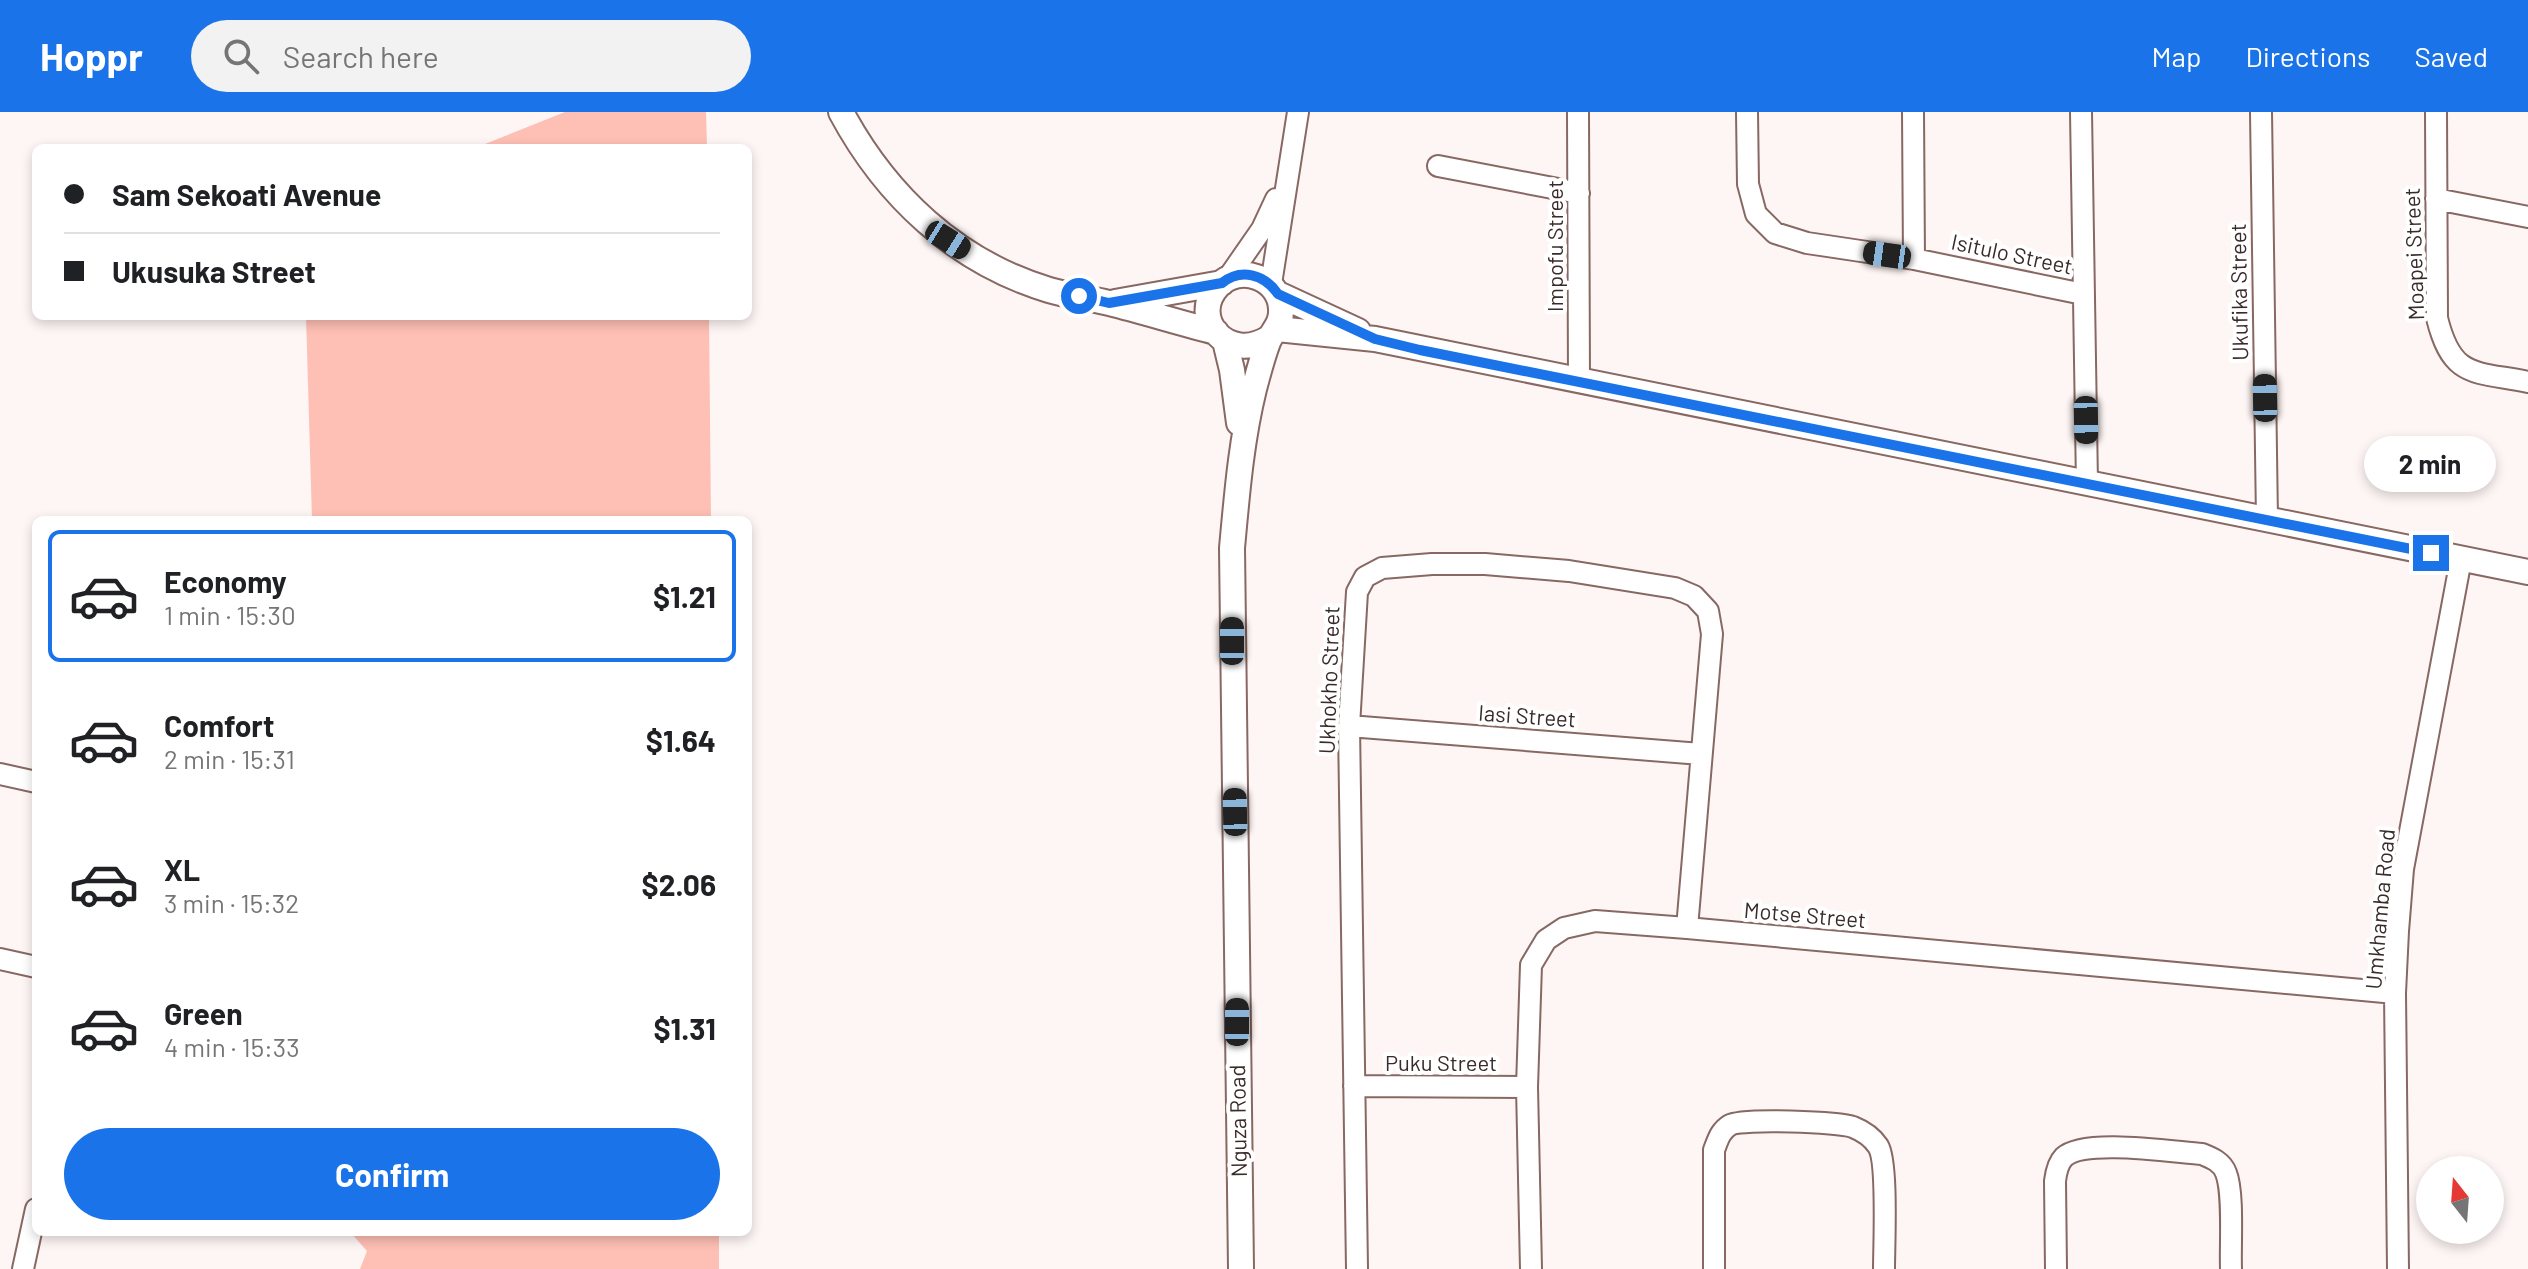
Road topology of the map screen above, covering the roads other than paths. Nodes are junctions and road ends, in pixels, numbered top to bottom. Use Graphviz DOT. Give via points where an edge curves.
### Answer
graph roads {
  1 [pos="841,112"];
  2 [pos="1298,112"];
  3 [pos="1578,112"];
  4 [pos="1747,112"];
  5 [pos="1913,112"];
  6 [pos="2081,112"];
  7 [pos="2261,112"];
  8 [pos="2436,112"];
  9 [pos="1438,166"];
  10 [pos="1285,181"];
  11 [pos="1579,193"];
  12 [pos="2436,199"];
  13 [pos="2528,217"];
  14 [pos="1914,259"];
  15 [pos="1225,281"];
  16 [pos="1274,289"];
  17 [pos="2083,294"];
  18 [pos="1109,303"];
  19 [pos="1273,334"];
  20 [pos="1220,337"];
  21 [pos="1375,339"];
  22 [pos="1579,381"];
  23 [pos="2528,382"];
  24 [pos="1242,445"];
  25 [pos="2087,484"];
  26 [pos="2267,520"];
  27 [pos="2461,559"];
  28 [pos="2528,572"];
  29 [pos="1349,726"];
  30 [pos="1701,754"];
  31 [pos="0,774"];
  32 [pos="32,781"];
  33 [pos="1687,928"];
  34 [pos="0,959"];
  35 [pos="32,966"];
  36 [pos="2395,993"];
  37 [pos="1354,1086"];
  38 [pos="1527,1087"];
  39 [pos="32,1227"];
  40 [pos="23,1269"];
  41 [pos="1241,1269"];
  42 [pos="1357,1269"];
  43 [pos="1531,1269"];
  44 [pos="1714,1269"];
  45 [pos="1884,1269"];
  46 [pos="2056,1269"];
  47 [pos="2231,1269"];
  48 [pos="2398,1269"];
  1 -- 18 [label="street" via="892,189 948,240 989,266 1049,290"];
  2 -- 10 [label="street"];
  3 -- 11 [label="street, Impofu Street"];
  4 -- 14 [label="street, Isitulo Street" via="1748,184 1756,214 1775,233"];
  5 -- 14 [label="street"];
  6 -- 17 [label="street"];
  7 -- 26 [label="street, Ukufika Street"];
  8 -- 12 [label="street, Moapei Street"];
  9 -- 11 [label="street"];
  10 -- 15 [label="street" via="1262,229"];
  10 -- 16 [label="street"];
  11 -- 22 [label="street, Impofu Street"];
  12 -- 13 [label="street"];
  12 -- 23 [label="street, Moapei Street" via="2437,318 2443,342 2453,360 2470,371"];
  14 -- 17 [label="street, Isitulo Street"];
  15 -- 16 [label="street" via="1251,274"];
  15 -- 18 [label="street"];
  15 -- 20 [label="street" via="1208,310"];
  16 -- 19 [label="street" via="1282,306"];
  16 -- 21 [label="street"];
  17 -- 25 [label="street"];
  18 -- 20 [label="street"];
  19 -- 20 [label="street" via="1248,347"];
  19 -- 21 [label="street"];
  19 -- 24 [label="street, Nguza Road"];
  20 -- 24 [label="street, Nguza Road" via="1235,384"];
  21 -- 22 [label="street"];
  22 -- 25 [label="street"];
  24 -- 41 [label="street, Nguza Road" via="1232,548"];
  25 -- 26 [label="street"];
  26 -- 27 [label="street"];
  27 -- 28 [label="street"];
  27 -- 36 [label="street, Umkhamba Road" via="2403,869"];
  29 -- 30 [label="street, Iasi Street"];
  29 -- 30 [label="street, Ukhokho Street" via="1357,592 1365,577 1382,568 1485,564 1569,571 1675,588 1694,596 1708,611 1712,634"];
  29 -- 37 [label="street, Ukhokho Street"];
  30 -- 33 [label="street, Ukhokho Street"];
  31 -- 32 [label="street"];
  33 -- 36 [label="street, Motse Street"];
  33 -- 38 [label="street, Motse Street" via="1595,921 1564,928 1546,940 1531,965"];
  34 -- 35 [label="street"];
  36 -- 48 [label="street, Umkhamba Road"];
  37 -- 38 [label="street, Puku Street"];
  37 -- 42 [label="street, Ukhokho Street"];
  38 -- 43 [label="street, Motse Street"];
  39 -- 40 [label="street"];
  44 -- 45 [label="street" via="1714,1150 1720,1133 1732,1123 1750,1120 1851,1126 1869,1136 1880,1149 1883,1167"];
  46 -- 47 [label="street" via="2058,1167 2077,1150 2097,1146 2216,1159 2226,1172 2229,1190"];
}
